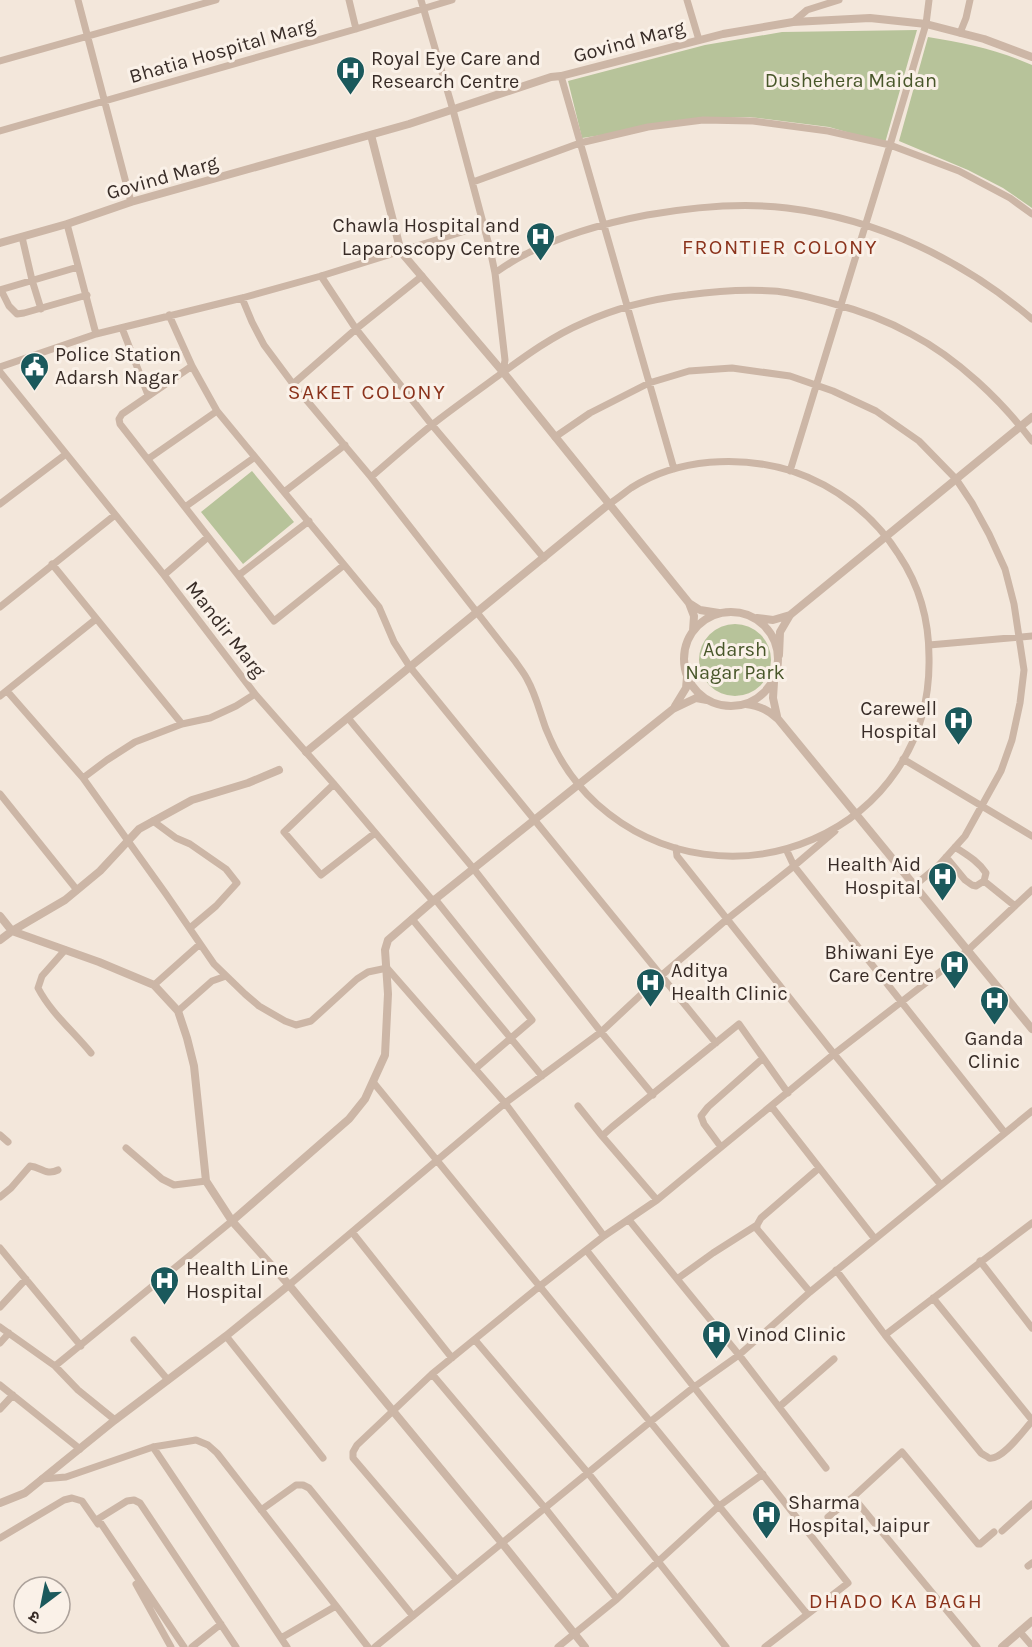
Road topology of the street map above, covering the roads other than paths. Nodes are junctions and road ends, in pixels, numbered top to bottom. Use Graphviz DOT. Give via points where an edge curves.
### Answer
graph roads {
  1 [pos="78,0"];
  2 [pos="216,0"];
  3 [pos="349,0"];
  4 [pos="421,0"];
  5 [pos="452,0"];
  6 [pos="687,0"];
  7 [pos="839,0"];
  8 [pos="929,0"];
  9 [pos="970,0"];
  10 [pos="423,9"];
  11 [pos="793,22"];
  12 [pos="926,24"];
  13 [pos="356,29"];
  14 [pos="960,33"];
  15 [pos="88,36"];
  16 [pos="699,40"];
  17 [pos="1032,57"];
  18 [pos="0,61"];
  19 [pos="561,76"];
  20 [pos="105,101"];
  21 [pos="453,110"];
  22 [pos="0,131"];
  23 [pos="371,135"];
  24 [pos="580,143"];
  25 [pos="890,145"];
  26 [pos="473,182"];
  27 [pos="131,201"];
  28 [pos="1032,214"];
  29 [pos="67,224"];
  30 [pos="604,224"];
  31 [pos="484,225"];
  32 [pos="867,225"];
  33 [pos="22,237"];
  34 [pos="0,243"];
  35 [pos="401,252"];
  36 [pos="78,267"];
  37 [pos="495,273"];
  38 [pos="321,276"];
  39 [pos="422,276"];
  40 [pos="32,280"];
  41 [pos="1,290"];
  42 [pos="87,295"];
  43 [pos="242,298"];
  44 [pos="628,306"];
  45 [pos="842,306"];
  46 [pos="42,309"];
  47 [pos="169,315"];
  48 [pos="1032,319"];
  49 [pos="122,328"];
  50 [pos="356,329"];
  51 [pos="96,334"];
  52 [pos="192,366"];
  53 [pos="0,367"];
  54 [pos="0,372"];
  55 [pos="503,372"];
  56 [pos="650,383"];
  57 [pos="293,384"];
  58 [pos="817,386"];
  59 [pos="148,395"];
  60 [pos="217,411"];
  61 [pos="1032,417"];
  62 [pos="432,424"];
  63 [pos="1021,426"];
  64 [pos="555,437"];
  65 [pos="1032,441"];
  66 [pos="345,445"];
  67 [pos="66,454"];
  68 [pos="255,457"];
  69 [pos="148,459"];
  70 [pos="674,469"];
  71 [pos="790,471"];
  72 [pos="371,477"];
  73 [pos="956,480"];
  74 [pos="284,492"];
  75 [pos="1,501"];
  76 [pos="609,504"];
  77 [pos="185,507"];
  78 [pos="115,515"];
  79 [pos="309,521"];
  80 [pos="886,536"];
  81 [pos="208,537"];
  82 [pos="544,558"];
  83 [pos="52,564"];
  84 [pos="344,565"];
  85 [pos="164,575"];
  86 [pos="239,575"];
  87 [pos="689,603"];
  88 [pos="0,607"];
  89 [pos="477,612"];
  90 [pos="719,613"];
  91 [pos="790,615"];
  92 [pos="754,617"];
  93 [pos="96,619"];
  94 [pos="693,631"];
  95 [pos="1032,636"];
  96 [pos="1020,637"];
  97 [pos="929,645"];
  98 [pos="779,655"];
  99 [pos="410,667"];
  100 [pos="687,676"];
  101 [pos="775,678"];
  102 [pos="7,691"];
  103 [pos="255,694"];
  104 [pos="0,696"];
  105 [pos="707,700"];
  106 [pos="746,704"];
  107 [pos="673,709"];
  108 [pos="348,717"];
  109 [pos="778,719"];
  110 [pos="182,724"];
  111 [pos="306,752"];
  112 [pos="903,759"];
  113 [pos="279,770"];
  114 [pos="83,778"];
  115 [pos="334,784"];
  116 [pos="579,784"];
  117 [pos="0,795"];
  118 [pos="982,807"];
  119 [pos="855,814"];
  120 [pos="535,819"];
  121 [pos="153,821"];
  122 [pos="375,833"];
  123 [pos="1032,836"];
  124 [pos="128,840"];
  125 [pos="955,847"];
  126 [pos="675,848"];
  127 [pos="786,849"];
  128 [pos="946,857"];
  129 [pos="794,866"];
  130 [pos="473,868"];
  131 [pos="984,881"];
  132 [pos="914,886"];
  133 [pos="77,890"];
  134 [pos="1032,891"];
  135 [pos="434,900"];
  136 [pos="1015,906"];
  137 [pos="0,916"];
  138 [pos="412,919"];
  139 [pos="726,920"];
  140 [pos="189,928"];
  141 [pos="12,931"];
  142 [pos="0,940"];
  143 [pos="200,944"];
  144 [pos="65,950"];
  145 [pos="967,951"];
  146 [pos="387,968"];
  147 [pos="662,975"];
  148 [pos="226,976"];
  149 [pos="154,985"];
  150 [pos="901,1002"];
  151 [pos="178,1011"];
  152 [pos="1032,1029"];
  153 [pos="601,1032"];
  154 [pos="511,1039"];
  155 [pos="716,1043"];
  156 [pos="91,1053"];
  157 [pos="834,1054"];
  158 [pos="762,1059"];
  159 [pos="475,1069"];
  160 [pos="542,1076"];
  161 [pos="373,1082"];
  162 [pos="788,1093"];
  163 [pos="653,1095"];
  164 [pos="505,1103"];
  165 [pos="578,1106"];
  166 [pos="771,1106"];
  167 [pos="1032,1111"];
  168 [pos="1005,1132"];
  169 [pos="0,1136"];
  170 [pos="602,1136"];
  171 [pos="8,1143"];
  172 [pos="722,1147"];
  173 [pos="126,1148"];
  174 [pos="438,1161"];
  175 [pos="819,1168"];
  176 [pos="57,1170"];
  177 [pos="206,1181"];
  178 [pos="941,1185"];
  179 [pos="0,1197"];
  180 [pos="657,1200"];
  181 [pos="629,1220"];
  182 [pos="232,1221"];
  183 [pos="1032,1222"];
  184 [pos="757,1225"];
  185 [pos="352,1232"];
  186 [pos="604,1236"];
  187 [pos="875,1239"];
  188 [pos="0,1248"];
  189 [pos="587,1251"];
  190 [pos="980,1261"];
  191 [pos="836,1270"];
  192 [pos="26,1279"];
  193 [pos="677,1279"];
  194 [pos="289,1285"];
  195 [pos="540,1286"];
  196 [pos="810,1292"];
  197 [pos="933,1298"];
  198 [pos="0,1307"];
  199 [pos="0,1328"];
  200 [pos="1032,1328"];
  201 [pos="9,1333"];
  202 [pos="885,1335"];
  203 [pos="226,1336"];
  204 [pos="134,1340"];
  205 [pos="475,1340"];
  206 [pos="0,1343"];
  207 [pos="81,1346"];
  208 [pos="739,1355"];
  209 [pos="452,1358"];
  210 [pos="834,1359"];
  211 [pos="55,1366"];
  212 [pos="432,1374"];
  213 [pos="168,1380"];
  214 [pos="0,1385"];
  215 [pos="694,1387"];
  216 [pos="13,1395"];
  217 [pos="779,1407"];
  218 [pos="0,1409"];
  219 [pos="393,1412"];
  220 [pos="115,1420"];
  221 [pos="1032,1421"];
  222 [pos="650,1422"];
  223 [pos="153,1447"];
  224 [pos="80,1449"];
  225 [pos="322,1458"];
  226 [pos="826,1468"];
  227 [pos="588,1473"];
  228 [pos="763,1474"];
  229 [pos="42,1479"];
  230 [pos="853,1497"];
  231 [pos="0,1503"];
  232 [pos="1032,1504"];
  233 [pos="719,1506"];
  234 [pos="545,1508"];
  235 [pos="261,1510"];
  236 [pos="828,1517"];
  237 [pos="0,1538"];
  238 [pos="502,1543"];
  239 [pos="658,1561"];
  240 [pos="457,1580"];
  241 [pos="617,1599"];
  242 [pos="336,1606"];
  243 [pos="807,1614"];
  244 [pos="413,1616"];
  245 [pos="1032,1621"];
  246 [pos="221,1624"];
  247 [pos="1020,1632"];
  248 [pos="574,1634"];
  249 [pos="281,1638"];
  250 [pos="1032,1646"];
  251 [pos="171,1647"];
  252 [pos="184,1647"];
  253 [pos="192,1647"];
  254 [pos="236,1647"];
  255 [pos="287,1647"];
  256 [pos="368,1647"];
  257 [pos="375,1647"];
  258 [pos="558,1647"];
  259 [pos="585,1647"];
  260 [pos="726,1647"];
  261 [pos="765,1647"];
  262 [pos="977,1647"];
  263 [pos="1002,1647"];
  1 -- 15 [label="street"];
  2 -- 15 [label="street"];
  3 -- 13 [label="street"];
  4 -- 10 [label="street"];
  5 -- 10 [label="street, Bhatia Hospital Marg"];
  6 -- 16 [label="street"];
  7 -- 11 [label="street" via="807,10"];
  8 -- 12 [label="street"];
  9 -- 14 [label="street"];
  10 -- 13 [label="street, Bhatia Hospital Marg"];
  10 -- 21 [label="street"];
  11 -- 12 [label="street, Govind Marg" via="870,18"];
  11 -- 16 [label="street, Govind Marg"];
  12 -- 14 [label="street, Govind Marg"];
  12 -- 25 [label="street"];
  13 -- 20 [label="street, Bhatia Hospital Marg"];
  14 -- 17 [label="street, Govind Marg"];
  15 -- 18 [label="street"];
  15 -- 20 [label="street"];
  16 -- 19 [label="street, Govind Marg"];
  19 -- 21 [label="street, Govind Marg"];
  19 -- 24 [label="street"];
  20 -- 22 [label="street, Bhatia Hospital Marg"];
  20 -- 27 [label="street"];
  21 -- 23 [label="street, Govind Marg"];
  21 -- 26 [label="street"];
  23 -- 27 [label="street, Govind Marg"];
  23 -- 35 [label="street"];
  24 -- 25 [label="street" via="648,127 703,120 763,122"];
  24 -- 26 [label="street"];
  24 -- 30 [label="street"];
  25 -- 28 [label="street" via="959,171"];
  25 -- 32 [label="street"];
  26 -- 31 [label="street"];
  27 -- 29 [label="street, Govind Marg"];
  29 -- 33 [label="street, Govind Marg"];
  29 -- 36 [label="street"];
  30 -- 32 [label="street" via="677,210 750,205 787,207"];
  30 -- 37 [label="street" via="526,254"];
  30 -- 44 [label="street"];
  31 -- 35 [label="street"];
  31 -- 37 [label="street"];
  32 -- 45 [label="street"];
  32 -- 48 [label="street" via="932,252 971,274"];
  33 -- 34 [label="street, Govind Marg"];
  33 -- 40 [label="street"];
  35 -- 38 [label="street"];
  35 -- 39 [label="street"];
  36 -- 40 [label="street"];
  36 -- 42 [label="street"];
  37 -- 55 [label="street"];
  38 -- 43 [label="street"];
  38 -- 50 [label="street"];
  39 -- 50 [label="street"];
  39 -- 55 [label="street"];
  40 -- 41 [label="street"];
  40 -- 46 [label="street"];
  41 -- 46 [label="street" via="17,314"];
  42 -- 46 [label="street"];
  42 -- 51 [label="street"];
  43 -- 47 [label="street"];
  43 -- 57 [label="street" via="264,345"];
  44 -- 45 [label="street" via="670,297 741,290 775,291"];
  44 -- 55 [label="street" via="582,323"];
  44 -- 56 [label="street"];
  45 -- 58 [label="street"];
  45 -- 63 [label="street" via="911,334 943,355 985,388"];
  47 -- 49 [label="street"];
  47 -- 52 [label="street"];
  49 -- 51 [label="street"];
  49 -- 59 [label="street"];
  50 -- 57 [label="street"];
  50 -- 62 [label="street"];
  51 -- 53 [label="street"];
  52 -- 59 [label="street"];
  52 -- 60 [label="street"];
  54 -- 67 [label="street, Mandir Marg"];
  55 -- 62 [label="street"];
  55 -- 64 [label="street"];
  56 -- 58 [label="street" via="689,371 732,368 790,376"];
  56 -- 64 [label="street" via="590,413"];
  56 -- 70 [label="street"];
  57 -- 66 [label="street"];
  58 -- 71 [label="street"];
  58 -- 73 [label="street" via="876,411 919,441"];
  59 -- 69 [label="street" via="119,418"];
  60 -- 68 [label="street"];
  60 -- 69 [label="street"];
  61 -- 63 [label="street"];
  62 -- 72 [label="street"];
  62 -- 82 [label="street"];
  63 -- 65 [label="street"];
  63 -- 73 [label="street"];
  64 -- 76 [label="street"];
  66 -- 72 [label="street"];
  66 -- 74 [label="street"];
  67 -- 75 [label="street"];
  67 -- 78 [label="street, Mandir Marg"];
  68 -- 74 [label="street"];
  68 -- 77 [label="street"];
  69 -- 77 [label="street"];
  70 -- 71 [label="street" via="729,461 754,462"];
  70 -- 76 [label="street" via="632,487"];
  71 -- 80 [label="street" via="827,486 851,502"];
  72 -- 89 [label="street"];
  73 -- 80 [label="street"];
  73 -- 96 [label="street" via="1005,569"];
  74 -- 79 [label="street"];
  76 -- 82 [label="street"];
  76 -- 87 [label="street"];
  77 -- 81 [label="street"];
  78 -- 83 [label="street"];
  78 -- 85 [label="street, Mandir Marg"];
  79 -- 84 [label="street"];
  79 -- 86 [label="street"];
  80 -- 91 [label="street"];
  80 -- 97 [label="street" via="918,591"];
  81 -- 85 [label="street"];
  81 -- 86 [label="street"];
  82 -- 89 [label="street"];
  83 -- 88 [label="street"];
  83 -- 93 [label="street"];
  84 -- 86 [label="street" via="274,621"];
  84 -- 99 [label="street" via="379,608"];
  85 -- 103 [label="street, Mandir Marg"];
  87 -- 90 [label="street" via="700,610"];
  87 -- 94 [label="street" via="694,616"];
  89 -- 99 [label="street"];
  89 -- 116 [label="street" via="528,681 557,752"];
  90 -- 92 [label="street" via="737,612"];
  90 -- 94 [label="street"];
  91 -- 92 [label="street" via="773,620"];
  91 -- 98 [label="street" via="780,632"];
  92 -- 98 [label="street" via="770,631"];
  93 -- 102 [label="street"];
  93 -- 110 [label="street"];
  94 -- 100 [label="street" via="684,656"];
  95 -- 96 [label="street"];
  96 -- 97 [label="street"];
  96 -- 118 [label="street" via="1024,670 1012,740"];
  97 -- 112 [label="street" via="930,669 921,720"];
  98 -- 101 [label="street"];
  99 -- 108 [label="street"];
  99 -- 120 [label="street"];
  100 -- 105 [label="street"];
  100 -- 107 [label="street" via="686,688"];
  101 -- 106 [label="street" via="763,695"];
  101 -- 109 [label="street" via="773,698"];
  102 -- 104 [label="street"];
  102 -- 114 [label="street"];
  103 -- 110 [label="street" via="210,718"];
  103 -- 111 [label="street, Mandir Marg"];
  105 -- 106 [label="street" via="725,706"];
  105 -- 107 [label="street" via="696,698"];
  106 -- 109 [label="street" via="769,710"];
  107 -- 116 [label="street"];
  108 -- 111 [label="street"];
  108 -- 130 [label="street"];
  109 -- 119 [label="street"];
  110 -- 114 [label="street" via="135,742"];
  111 -- 115 [label="street, Mandir Marg"];
  112 -- 118 [label="street"];
  112 -- 119 [label="street" via="880,791"];
  113 -- 121 [label="street" via="192,800"];
  114 -- 124 [label="street"];
  115 -- 122 [label="street, Mandir Marg"];
  115 -- 122 [label="street" via="284,832 321,875"];
  116 -- 120 [label="street"];
  116 -- 126 [label="street" via="617,820"];
  117 -- 133 [label="street"];
  118 -- 123 [label="street"];
  118 -- 125 [label="street"];
  119 -- 127 [label="street" via="816,838"];
  119 -- 129 [label="street"];
  119 -- 132 [label="street"];
  120 -- 130 [label="street"];
  120 -- 147 [label="street"];
  121 -- 124 [label="street"];
  121 -- 140 [label="street" via="226,869 237,883"];
  122 -- 135 [label="street, Mandir Marg"];
  124 -- 133 [label="street"];
  124 -- 140 [label="street"];
  125 -- 128 [label="street"];
  125 -- 131 [label="street" via="982,868 986,873"];
  126 -- 127 [label="street" via="728,857"];
  126 -- 139 [label="street"];
  127 -- 129 [label="street"];
  128 -- 131 [label="street" via="968,884 976,886"];
  128 -- 132 [label="street"];
  129 -- 139 [label="street"];
  129 -- 150 [label="street"];
  130 -- 135 [label="street"];
  130 -- 153 [label="street"];
  131 -- 136 [label="street"];
  132 -- 145 [label="street"];
  133 -- 141 [label="street"];
  134 -- 136 [label="street"];
  135 -- 138 [label="street"];
  135 -- 154 [label="street, Mandir Marg" via="532,1020"];
  136 -- 145 [label="street"];
  137 -- 141 [label="street"];
  138 -- 146 [label="street" via="388,940"];
  138 -- 154 [label="street"];
  139 -- 147 [label="street"];
  139 -- 157 [label="street"];
  140 -- 143 [label="street"];
  141 -- 142 [label="street"];
  141 -- 144 [label="street"];
  143 -- 148 [label="street"];
  143 -- 149 [label="street"];
  144 -- 149 [label="street"];
  144 -- 156 [label="street" via="42,976 38,988 56,1016"];
  145 -- 150 [label="street"];
  145 -- 152 [label="street"];
  146 -- 148 [label="street" via="368,972 311,1022 296,1025 259,1006"];
  146 -- 159 [label="street"];
  146 -- 161 [label="street" via="385,1055"];
  147 -- 153 [label="street"];
  147 -- 155 [label="street"];
  148 -- 151 [label="street" via="212,981"];
  149 -- 151 [label="street"];
  150 -- 157 [label="street"];
  150 -- 168 [label="street"];
  151 -- 177 [label="street" via="194,1066"];
  153 -- 160 [label="street"];
  153 -- 163 [label="street"];
  154 -- 159 [label="street"];
  154 -- 160 [label="street"];
  155 -- 158 [label="street" via="739,1024"];
  155 -- 163 [label="street"];
  157 -- 162 [label="street"];
  157 -- 178 [label="street"];
  158 -- 162 [label="street"];
  158 -- 172 [label="street" via="701,1116"];
  159 -- 164 [label="street"];
  160 -- 164 [label="street"];
  161 -- 174 [label="street"];
  161 -- 182 [label="street" via="349,1119"];
  162 -- 166 [label="street"];
  163 -- 170 [label="street"];
  164 -- 174 [label="street"];
  164 -- 186 [label="street"];
  165 -- 170 [label="street"];
  166 -- 172 [label="street"];
  166 -- 175 [label="street"];
  167 -- 168 [label="street"];
  168 -- 178 [label="street"];
  169 -- 171 [label="street"];
  170 -- 180 [label="street"];
  172 -- 180 [label="street"];
  173 -- 177 [label="street" via="174,1185"];
  174 -- 185 [label="street"];
  174 -- 195 [label="street"];
  175 -- 184 [label="street" via="760,1218"];
  175 -- 187 [label="street"];
  176 -- 179 [label="street" via="47,1173 30,1166"];
  177 -- 182 [label="street"];
  178 -- 187 [label="street"];
  180 -- 181 [label="street"];
  181 -- 186 [label="street"];
  181 -- 193 [label="street"];
  182 -- 194 [label="street"];
  182 -- 207 [label="street"];
  183 -- 190 [label="street"];
  184 -- 193 [label="street"];
  184 -- 196 [label="street"];
  185 -- 194 [label="street"];
  185 -- 209 [label="street"];
  186 -- 189 [label="street"];
  187 -- 191 [label="street"];
  188 -- 192 [label="street"];
  189 -- 195 [label="street"];
  189 -- 215 [label="street"];
  190 -- 197 [label="street"];
  190 -- 200 [label="street"];
  191 -- 196 [label="street"];
  191 -- 202 [label="street"];
  192 -- 198 [label="street"];
  192 -- 207 [label="street"];
  193 -- 208 [label="street"];
  194 -- 203 [label="street"];
  194 -- 219 [label="street"];
  195 -- 205 [label="street"];
  195 -- 222 [label="street"];
  196 -- 208 [label="street"];
  197 -- 202 [label="street"];
  197 -- 221 [label="street"];
  199 -- 201 [label="street"];
  201 -- 206 [label="street"];
  201 -- 211 [label="street"];
  202 -- 221 [label="street" via="975,1447 989,1458 1002,1454"];
  203 -- 213 [label="street"];
  203 -- 225 [label="street"];
  204 -- 213 [label="street"];
  205 -- 209 [label="street"];
  205 -- 227 [label="street"];
  207 -- 211 [label="street"];
  208 -- 215 [label="street"];
  208 -- 217 [label="street"];
  209 -- 212 [label="street"];
  210 -- 217 [label="street"];
  211 -- 220 [label="street"];
  212 -- 219 [label="street"];
  212 -- 234 [label="street"];
  213 -- 220 [label="street"];
  214 -- 216 [label="street"];
  215 -- 222 [label="street"];
  215 -- 228 [label="street"];
  216 -- 218 [label="street"];
  216 -- 224 [label="street"];
  217 -- 226 [label="street"];
  219 -- 238 [label="street"];
  219 -- 240 [label="street" via="357,1445 353,1458"];
  220 -- 224 [label="street"];
  222 -- 227 [label="street"];
  222 -- 233 [label="street"];
  223 -- 229 [label="street" via="66,1477"];
  223 -- 235 [label="street" via="196,1440 208,1445"];
  223 -- 249 [label="street"];
  224 -- 229 [label="street"];
  227 -- 234 [label="street"];
  227 -- 239 [label="street"];
  228 -- 233 [label="street"];
  228 -- 243 [label="street" via="848,1583"];
  229 -- 231 [label="street" via="25,1493"];
  230 -- 232 [label="street" via="902,1452 977,1543"];
  230 -- 236 [label="street"];
  230 -- 262 [label="street"];
  233 -- 239 [label="street"];
  233 -- 243 [label="street"];
  234 -- 238 [label="street"];
  234 -- 241 [label="street"];
  235 -- 242 [label="street"];
  235 -- 244 [label="street" via="296,1485 309,1488"];
  237 -- 251 [label="street" via="64,1500 82,1501 132,1576"];
  238 -- 240 [label="street"];
  238 -- 248 [label="street"];
  239 -- 241 [label="street"];
  239 -- 260 [label="street"];
  240 -- 244 [label="street"];
  241 -- 248 [label="street"];
  242 -- 249 [label="street"];
  242 -- 256 [label="street"];
  243 -- 261 [label="street"];
  244 -- 257 [label="street"];
  245 -- 247 [label="street"];
  246 -- 252 [label="street" via="140,1503 127,1502 98,1519"];
  246 -- 253 [label="street"];
  246 -- 254 [label="street"];
  247 -- 250 [label="street"];
  247 -- 263 [label="street"];
  248 -- 258 [label="street"];
  248 -- 259 [label="street"];
  249 -- 255 [label="street"];
}
